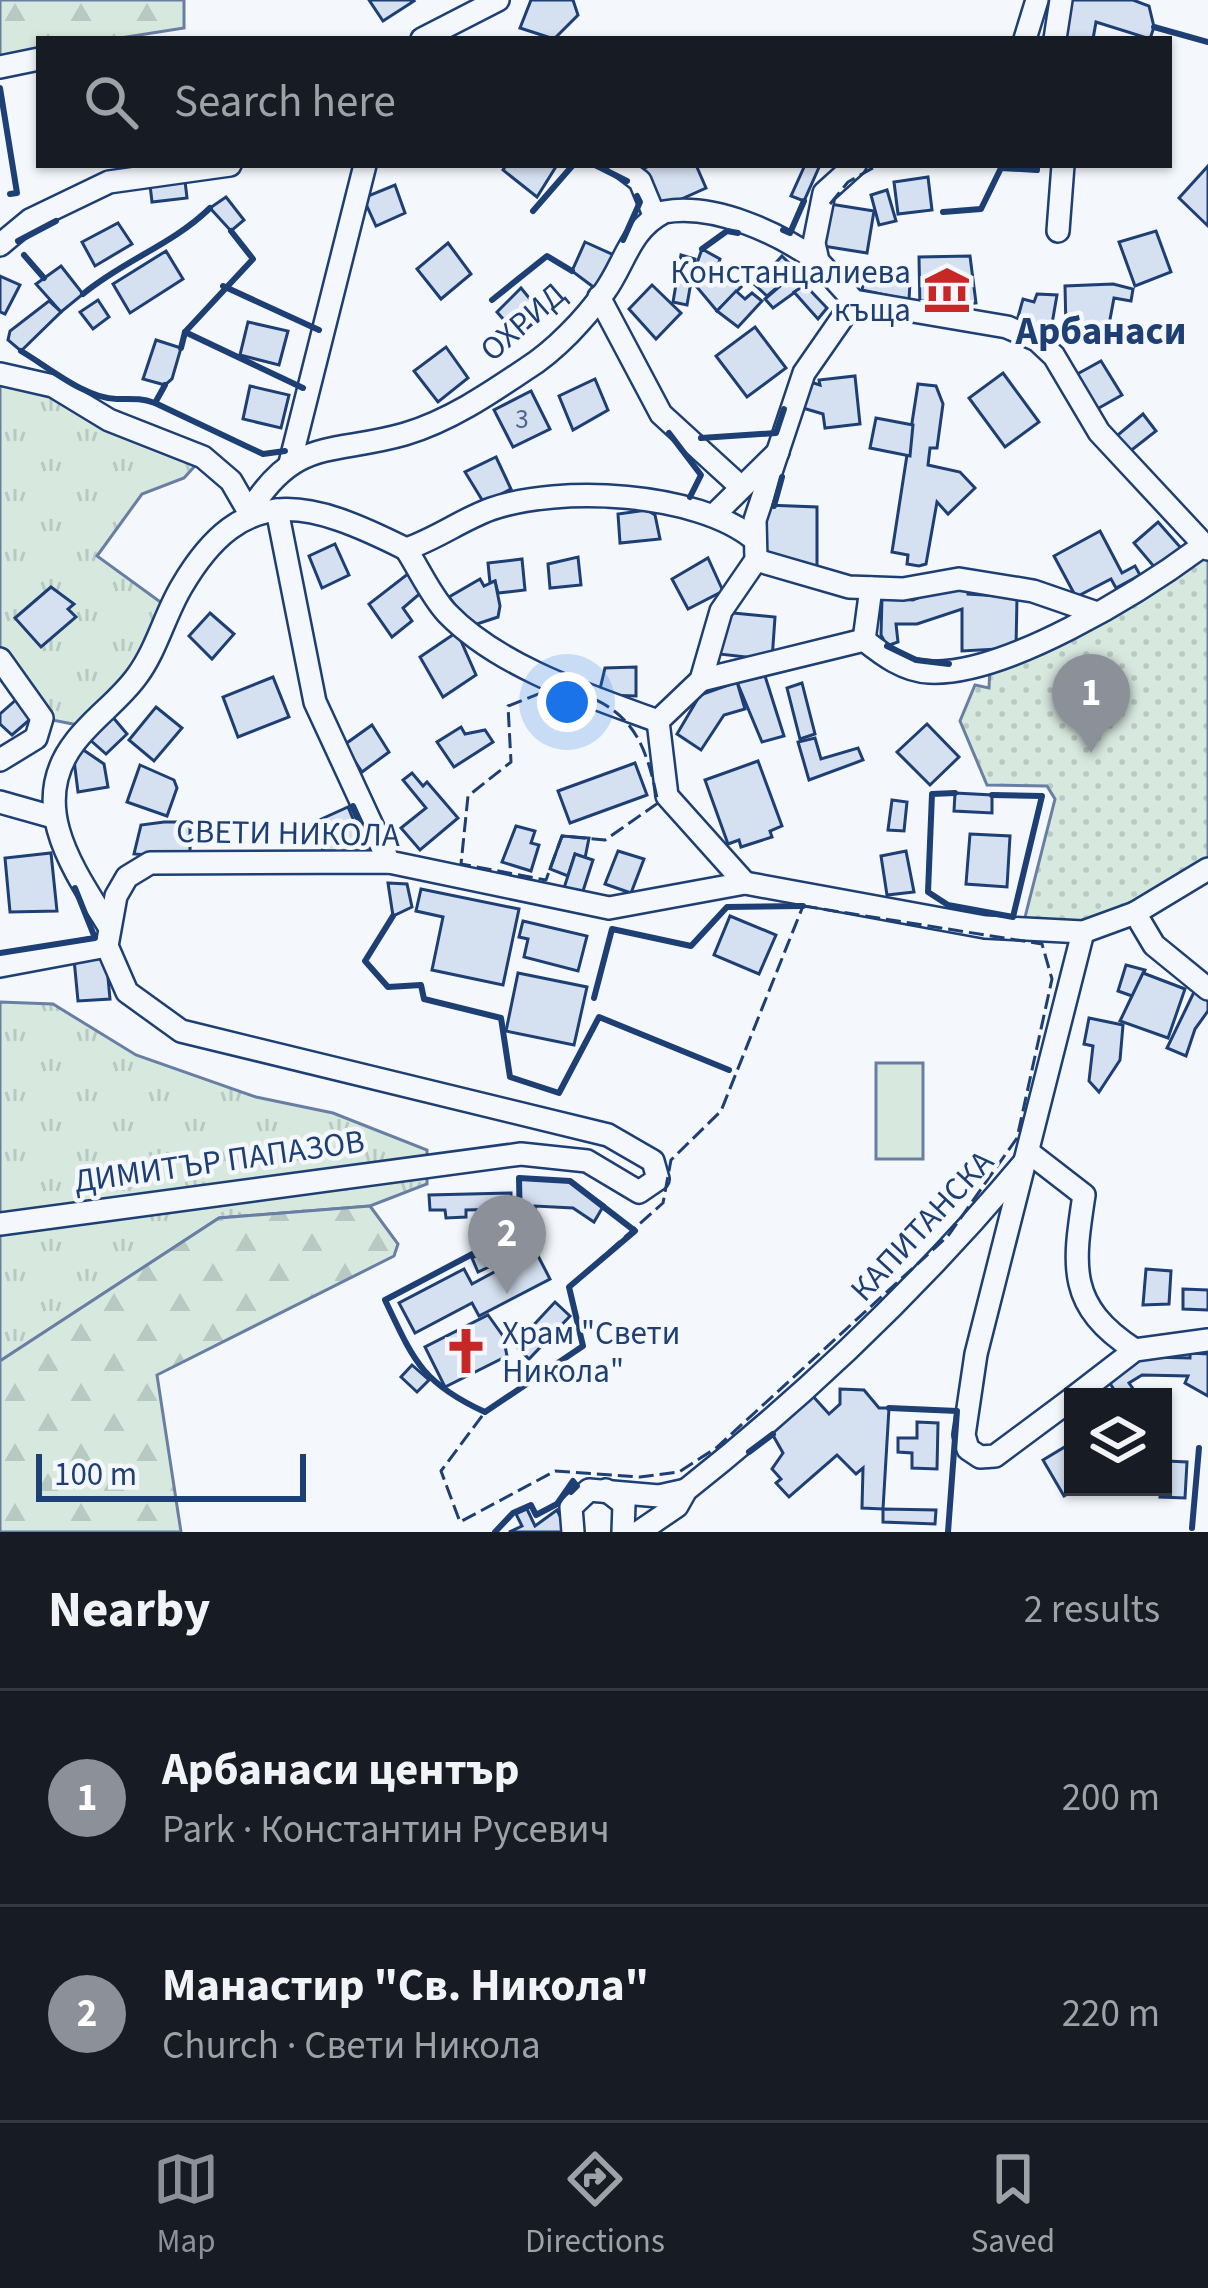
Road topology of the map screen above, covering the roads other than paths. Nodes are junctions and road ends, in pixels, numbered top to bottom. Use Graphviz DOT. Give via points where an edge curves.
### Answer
graph roads {
  1 [pos="498,0"];
  2 [pos="1036,0"];
  3 [pos="1061,0"];
  4 [pos="428,36"];
  5 [pos="1026,36"];
  6 [pos="1055,36"];
  7 [pos="36,60"];
  8 [pos="0,67"];
  9 [pos="209,168"];
  10 [pos="364,168"];
  11 [pos="623,168"];
  12 [pos="852,168"];
  13 [pos="1063,168"];
  14 [pos="655,217"];
  15 [pos="1058,231"];
  16 [pos="0,244"];
  17 [pos="818,261"];
  18 [pos="599,298"];
  19 [pos="854,301"];
  20 [pos="0,374"];
  21 [pos="784,447"];
  22 [pos="290,463"];
  23 [pos="741,488"];
  24 [pos="277,510"];
  25 [pos="249,512"];
  26 [pos="714,515"];
  27 [pos="1204,548"];
  28 [pos="406,549"];
  29 [pos="755,549"];
  30 [pos="871,588"];
  31 [pos="1094,612"];
  32 [pos="864,640"];
  33 [pos="0,659"];
  34 [pos="701,680"];
  35 [pos="658,721"];
  36 [pos="0,760"];
  37 [pos="0,802"];
  38 [pos="53,817"];
  39 [pos="389,862"];
  40 [pos="1208,869"];
  41 [pos="745,883"];
  42 [pos="1135,913"];
  43 [pos="1083,932"];
  44 [pos="108,935"];
  45 [pos="0,966"];
  46 [pos="1208,989"];
  47 [pos="1031,1154"];
  48 [pos="0,1224"];
  49 [pos="1208,1340"];
  50 [pos="1136,1350"];
  51 [pos="1087,1388"];
  52 [pos="1064,1405"];
  53 [pos="600,1488"];
  54 [pos="686,1490"];
  55 [pos="650,1529"];
  56 [pos="573,1532"];
  57 [pos="623,1532"];
  1 -- 4 [label="street"];
  2 -- 5 [label="street"];
  3 -- 6 [label="street"];
  7 -- 8 [label="street"];
  9 -- 16 [label="street" via="110,182 29,220"];
  10 -- 22 [label="street"];
  11 -- 14 [label="street" via="640,181"];
  12 -- 17 [label="street" via="824,193"];
  13 -- 15 [label="street"];
  14 -- 17 [label="street" via="674,210 751,226"];
  14 -- 18 [label="street, ОХРИД"];
  17 -- 19 [label="street"];
  18 -- 22 [label="street, ОХРИД" via="532,366 442,421"];
  18 -- 23 [label="street" via="661,414"];
  19 -- 21 [label="street" via="804,373"];
  19 -- 27 [label="street" via="1007,327 1036,340 1099,432"];
  20 -- 25 [label="street" via="53,386 109,420 203,457 231,481"];
  21 -- 23 [label="street"];
  21 -- 29 [label="street" via="755,520"];
  22 -- 25 [label="street, ОХРИД"];
  23 -- 26 [label="street"];
  24 -- 25 [label="street"];
  24 -- 28 [label="street" via="366,529"];
  24 -- 39 [label="street" via="315,702"];
  25 -- 38 [label="street, ОХРИД" via="183,583 138,675 70,747"];
  26 -- 28 [label="street" via="656,502 546,500 496,508"];
  26 -- 29 [label="street"];
  27 -- 31 [label="street"];
  28 -- 35 [label="street" via="444,610 476,638"];
  29 -- 30 [label="street" via="849,587"];
  29 -- 34 [label="street" via="721,611"];
  30 -- 31 [label="street" via="959,579"];
  30 -- 32 [label="street"];
  31 -- 32 [label="street" via="990,666 926,673"];
  32 -- 34 [label="street"];
  33 -- 36 [label="street" via="42,718 36,738"];
  34 -- 35 [label="street"];
  35 -- 41 [label="street" via="667,796"];
  37 -- 38 [label="street"];
  38 -- 44 [label="street"];
  39 -- 41 [label="street, СВЕТИ НИКОЛА" via="609,908"];
  39 -- 44 [label="street, СВЕТИ НИКОЛА" via="150,863 127,877"];
  40 -- 42 [label="street, СВЕТИ НИКОЛА"];
  41 -- 43 [label="street, СВЕТИ НИКОЛА" via="985,927"];
  42 -- 43 [label="street, СВЕТИ НИКОЛА"];
  42 -- 46 [label="street" via="1154,945"];
  43 -- 47 [label="street, КАПИТАНСКА"];
  44 -- 45 [label="street"];
  44 -- 48 [label="street, ДИМИТЪР ПАПАЗОВ" via="127,992 182,1031 608,1135 653,1161 658,1174 639,1192 587,1161 521,1154"];
  47 -- 50 [label="street" via="1084,1195 1078,1287 1094,1316"];
  47 -- 52 [label="street" via="976,1354 968,1449 994,1456"];
  47 -- 54 [label="street, КАПИТАНСКА" via="888,1312"];
  49 -- 50 [label="street"];
  50 -- 51 [label="street"];
  53 -- 54 [label="street" via="659,1496"];
  53 -- 56 [label="street" via="575,1499"];
  53 -- 57 [label="street" via="624,1504"];
  54 -- 55 [label="street, КАПИТАНСКА"];
}
